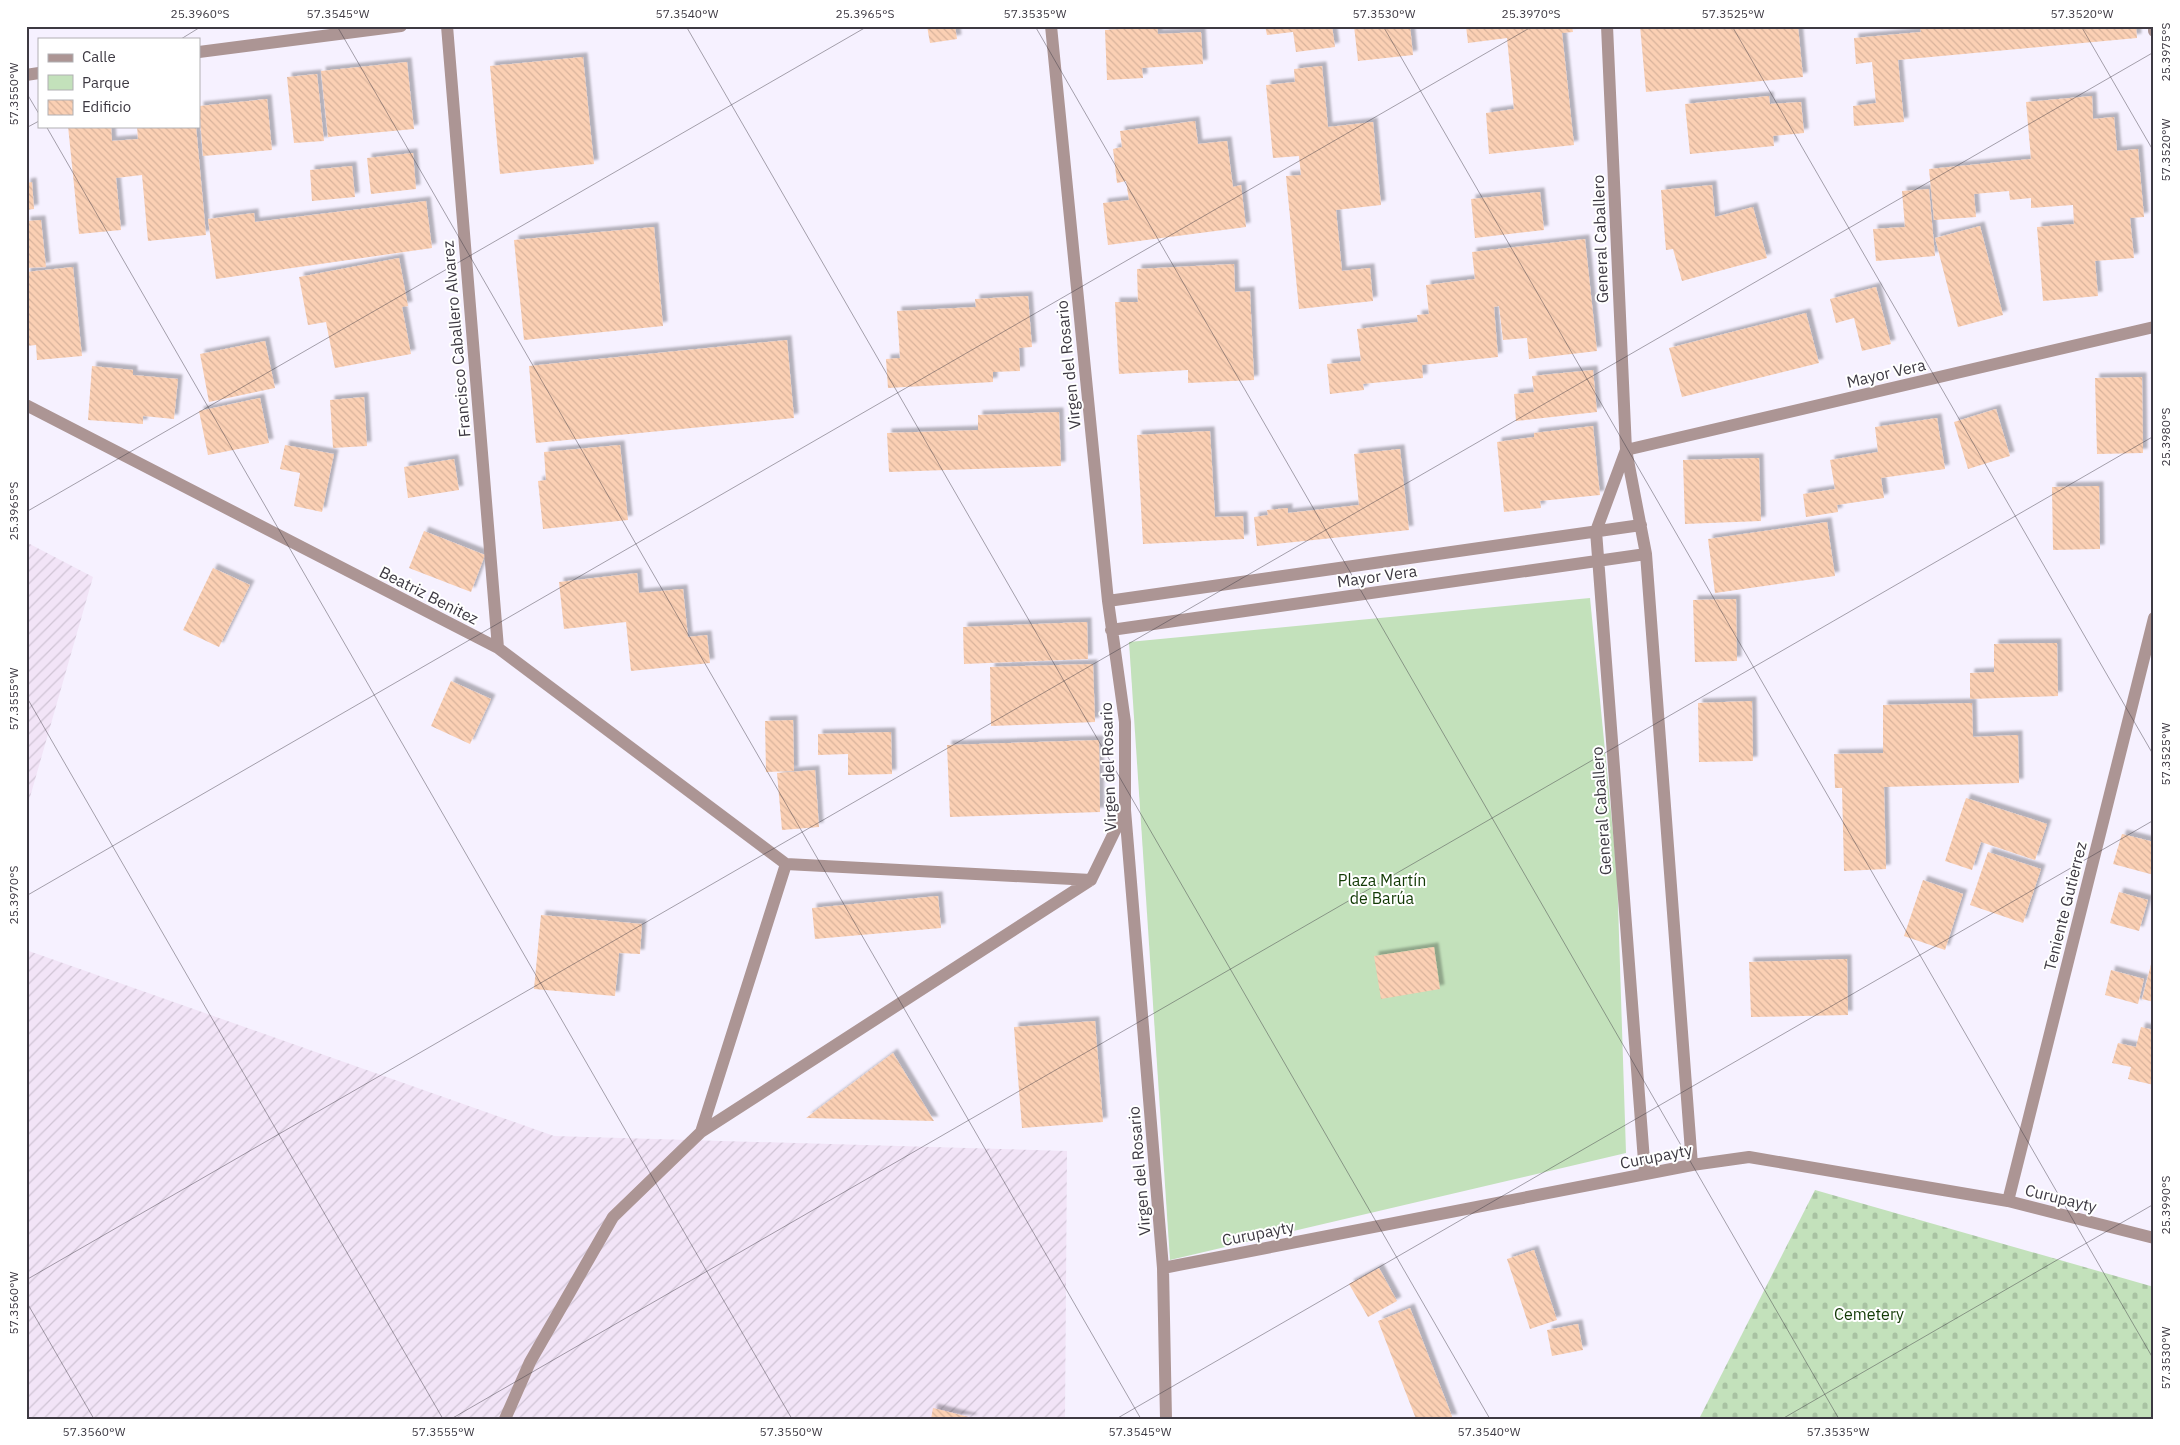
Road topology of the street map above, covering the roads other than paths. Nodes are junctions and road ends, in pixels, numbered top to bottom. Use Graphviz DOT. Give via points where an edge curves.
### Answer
graph roads {
  1 [pos="401,26"];
  2 [pos="447,26"];
  3 [pos="1051,26"];
  4 [pos="1608,26"];
  5 [pos="2154,26"];
  6 [pos="2154,31"];
  7 [pos="200,52"];
  8 [pos="2154,327"];
  9 [pos="26,405"];
  10 [pos="1626,450"];
  11 [pos="1641,525"];
  12 [pos="1596,531"];
  13 [pos="1646,554"];
  14 [pos="1598,561"];
  15 [pos="1108,601"];
  16 [pos="2154,618"];
  17 [pos="1112,630"];
  18 [pos="498,648"];
  19 [pos="1125,810"];
  20 [pos="786,864"];
  21 [pos="1091,880"];
  22 [pos="701,1132"];
  23 [pos="1692,1165"];
  24 [pos="1645,1174"];
  25 [pos="2008,1201"];
  26 [pos="2154,1238"];
  27 [pos="1163,1268"];
  28 [pos="506,1419"];
  29 [pos="1166,1419"];
  1 -- 7 [label="street"];
  2 -- 18 [label="street, Francisco Caballero Alvarez"];
  3 -- 15 [label="street, Virgen del Rosario"];
  4 -- 10 [label="street, General Caballero"];
  5 -- 6 [label="street"];
  8 -- 10 [label="street, Mayor Vera"];
  9 -- 18 [label="street, Beatriz Benitez"];
  10 -- 11 [label="street, General Caballero"];
  10 -- 12 [label="street, General Caballero"];
  11 -- 12 [label="street, Mayor Vera"];
  11 -- 13 [label="street, General Caballero"];
  12 -- 14 [label="street, General Caballero"];
  12 -- 15 [label="street, Mayor Vera"];
  13 -- 14 [label="street, Mayor Vera"];
  13 -- 23 [label="street, General Caballero"];
  14 -- 17 [label="street, Mayor Vera"];
  14 -- 24 [label="street, General Caballero"];
  15 -- 17 [label="street, Virgen del Rosario"];
  16 -- 25 [label="street, Teniente Gutierrez"];
  17 -- 19 [label="street, Virgen del Rosario" via="1125,722"];
  18 -- 20 [label="street, Beatriz Benitez"];
  19 -- 21 [label="street"];
  19 -- 27 [label="street, Virgen del Rosario"];
  20 -- 21 [label="street"];
  20 -- 22 [label="street"];
  21 -- 22 [label="street"];
  22 -- 28 [label="street" via="613,1217 530,1362"];
  23 -- 24 [label="street, Curupayty"];
  23 -- 25 [label="street, Curupayty" via="1749,1157"];
  24 -- 27 [label="street, Curupayty"];
  25 -- 26 [label="street, Curupayty"];
  27 -- 29 [label="street, Virgen del Rosario"];
}
